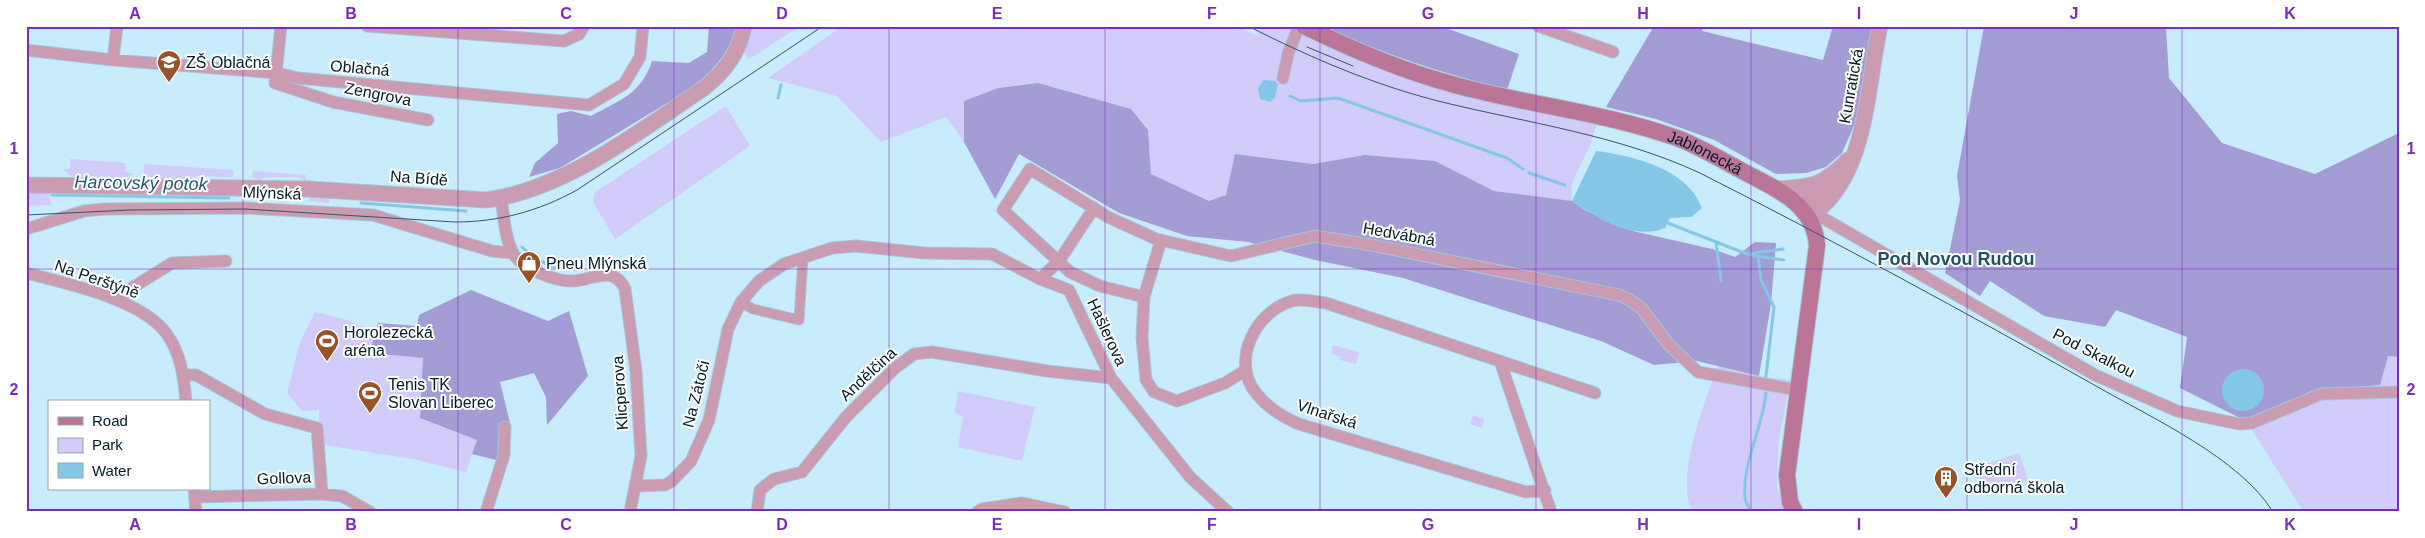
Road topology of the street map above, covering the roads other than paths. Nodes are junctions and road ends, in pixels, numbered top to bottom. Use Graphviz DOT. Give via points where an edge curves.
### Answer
graph roads {
  1 [pos="117,26"];
  2 [pos="281,26"];
  3 [pos="367,26"];
  4 [pos="584,26"];
  5 [pos="643,26"];
  6 [pos="744,26"];
  7 [pos="1299,26"];
  8 [pos="1304,26"];
  9 [pos="1538,26"];
  10 [pos="1880,26"];
  11 [pos="26,50"];
  12 [pos="1613,52"];
  13 [pos="113,60"];
  14 [pos="277,73"];
  15 [pos="1283,78"];
  16 [pos="428,120"];
  17 [pos="1856,152"];
  18 [pos="26,185"];
  19 [pos="1777,189"];
  20 [pos="501,198"];
  21 [pos="1094,208"];
  22 [pos="1808,212"];
  23 [pos="26,229"];
  24 [pos="1161,240"];
  25 [pos="513,253"];
  26 [pos="803,257"];
  27 [pos="226,261"];
  28 [pos="1059,261"];
  29 [pos="26,273"];
  30 [pos="1040,279"];
  31 [pos="1144,297"];
  32 [pos="119,301"];
  33 [pos="741,302"];
  34 [pos="1500,361"];
  35 [pos="1246,370"];
  36 [pos="184,375"];
  37 [pos="1110,378"];
  38 [pos="1797,390"];
  39 [pos="2399,392"];
  40 [pos="1595,393"];
  41 [pos="186,400"];
  42 [pos="505,427"];
  43 [pos="635,486"];
  44 [pos="1545,490"];
  45 [pos="194,493"];
  46 [pos="322,494"];
  47 [pos="196,512"];
  48 [pos="370,512"];
  49 [pos="486,512"];
  50 [pos="630,512"];
  51 [pos="757,512"];
  52 [pos="977,512"];
  53 [pos="1065,512"];
  54 [pos="1228,512"];
  55 [pos="1551,512"];
  56 [pos="1795,512"];
  1 -- 13 [label="street"];
  2 -- 14 [label="street"];
  3 -- 4 [label="street" via="564,41 572,39"];
  5 -- 14 [label="street, Oblačná" via="640,57 624,84 589,105 298,78"];
  6 -- 20 [label="street, Na Bídě" via="732,59 704,88 576,170"];
  7 -- 15 [label="street"];
  8 -- 19 [label="main road, Jablonecká" via="1407,71 1484,92 1636,125 1678,139"];
  9 -- 12 [label="street"];
  10 -- 17 [label="street, Kunratická"];
  11 -- 13 [label="street, Oblačná"];
  13 -- 14 [label="street, Oblačná"];
  14 -- 16 [label="street, Zengrova" via="275,83 333,102"];
  17 -- 19 [label="street" via="1830,178 1802,188"];
  17 -- 22 [label="street, Kunratická"];
  18 -- 20 [label="street, Na Bídě" via="299,188 486,200"];
  19 -- 22 [label="main road, Jablonecká"];
  20 -- 25 [label="street"];
  21 -- 24 [label="street, Hedvábná"];
  21 -- 28 [label="street"];
  21 -- 28 [label="street, Hedvábná" via="1030,169 1003,210"];
  22 -- 38 [label="main road" via="1817,235 1817,258"];
  22 -- 39 [label="street, Pod Skalkou" via="2095,374 2177,411 2239,424 2252,423 2321,394"];
  23 -- 25 [label="street, Mlýnská" via="84,211 246,208 373,215 492,251"];
  24 -- 31 [label="street"];
  24 -- 38 [label="street, Hedvábná" via="1231,256 1315,236 1619,295 1642,309 1669,345 1698,372"];
  25 -- 43 [label="street, Klicperova" via="526,267 570,281 613,275 625,289 636,371 641,456"];
  26 -- 30 [label="street, Hašlerova" via="832,248 856,246 924,253 992,254"];
  26 -- 33 [label="street, Na Zátoči" via="784,264 759,281"];
  26 -- 33 [label="street" via="799,320 753,309"];
  27 -- 32 [label="street" via="172,263 127,291"];
  28 -- 30 [label="street"];
  28 -- 31 [label="street" via="1070,272 1100,286"];
  29 -- 32 [label="street, Na Perštýně"];
  30 -- 37 [label="street, Hašlerova" via="1069,290"];
  31 -- 35 [label="street" via="1142,338 1146,380 1154,392 1177,401 1226,383"];
  32 -- 36 [label="street, Na Perštýně" via="146,314 166,332"];
  33 -- 43 [label="street, Na Zátoči" via="728,329 709,420 691,461 664,485"];
  34 -- 35 [label="street, Vlnařská" via="1326,303 1293,300 1272,310 1258,322 1247,346"];
  34 -- 40 [label="street, Vlnařská"];
  34 -- 44 [label="street"];
  35 -- 44 [label="street, Vlnařská" via="1255,392 1276,413 1299,424 1526,492"];
  36 -- 41 [label="street, Na Perštýně"];
  36 -- 46 [label="street" via="196,375 265,414 317,428"];
  37 -- 51 [label="street, Andělčina" via="932,352 914,354 895,368 846,417 802,472 774,479 760,490"];
  37 -- 54 [label="street, Hašlerova" via="1190,477"];
  38 -- 56 [label="main road" via="1787,475 1790,502"];
  42 -- 49 [label="street" via="504,455"];
  43 -- 50 [label="street, Klicperova"];
  44 -- 55 [label="street"];
  45 -- 46 [label="street, Gollova"];
  45 -- 47 [label="street"];
  46 -- 48 [label="street, Gollova" via="342,496"];
  52 -- 53 [label="street" via="1022,502"];
}
